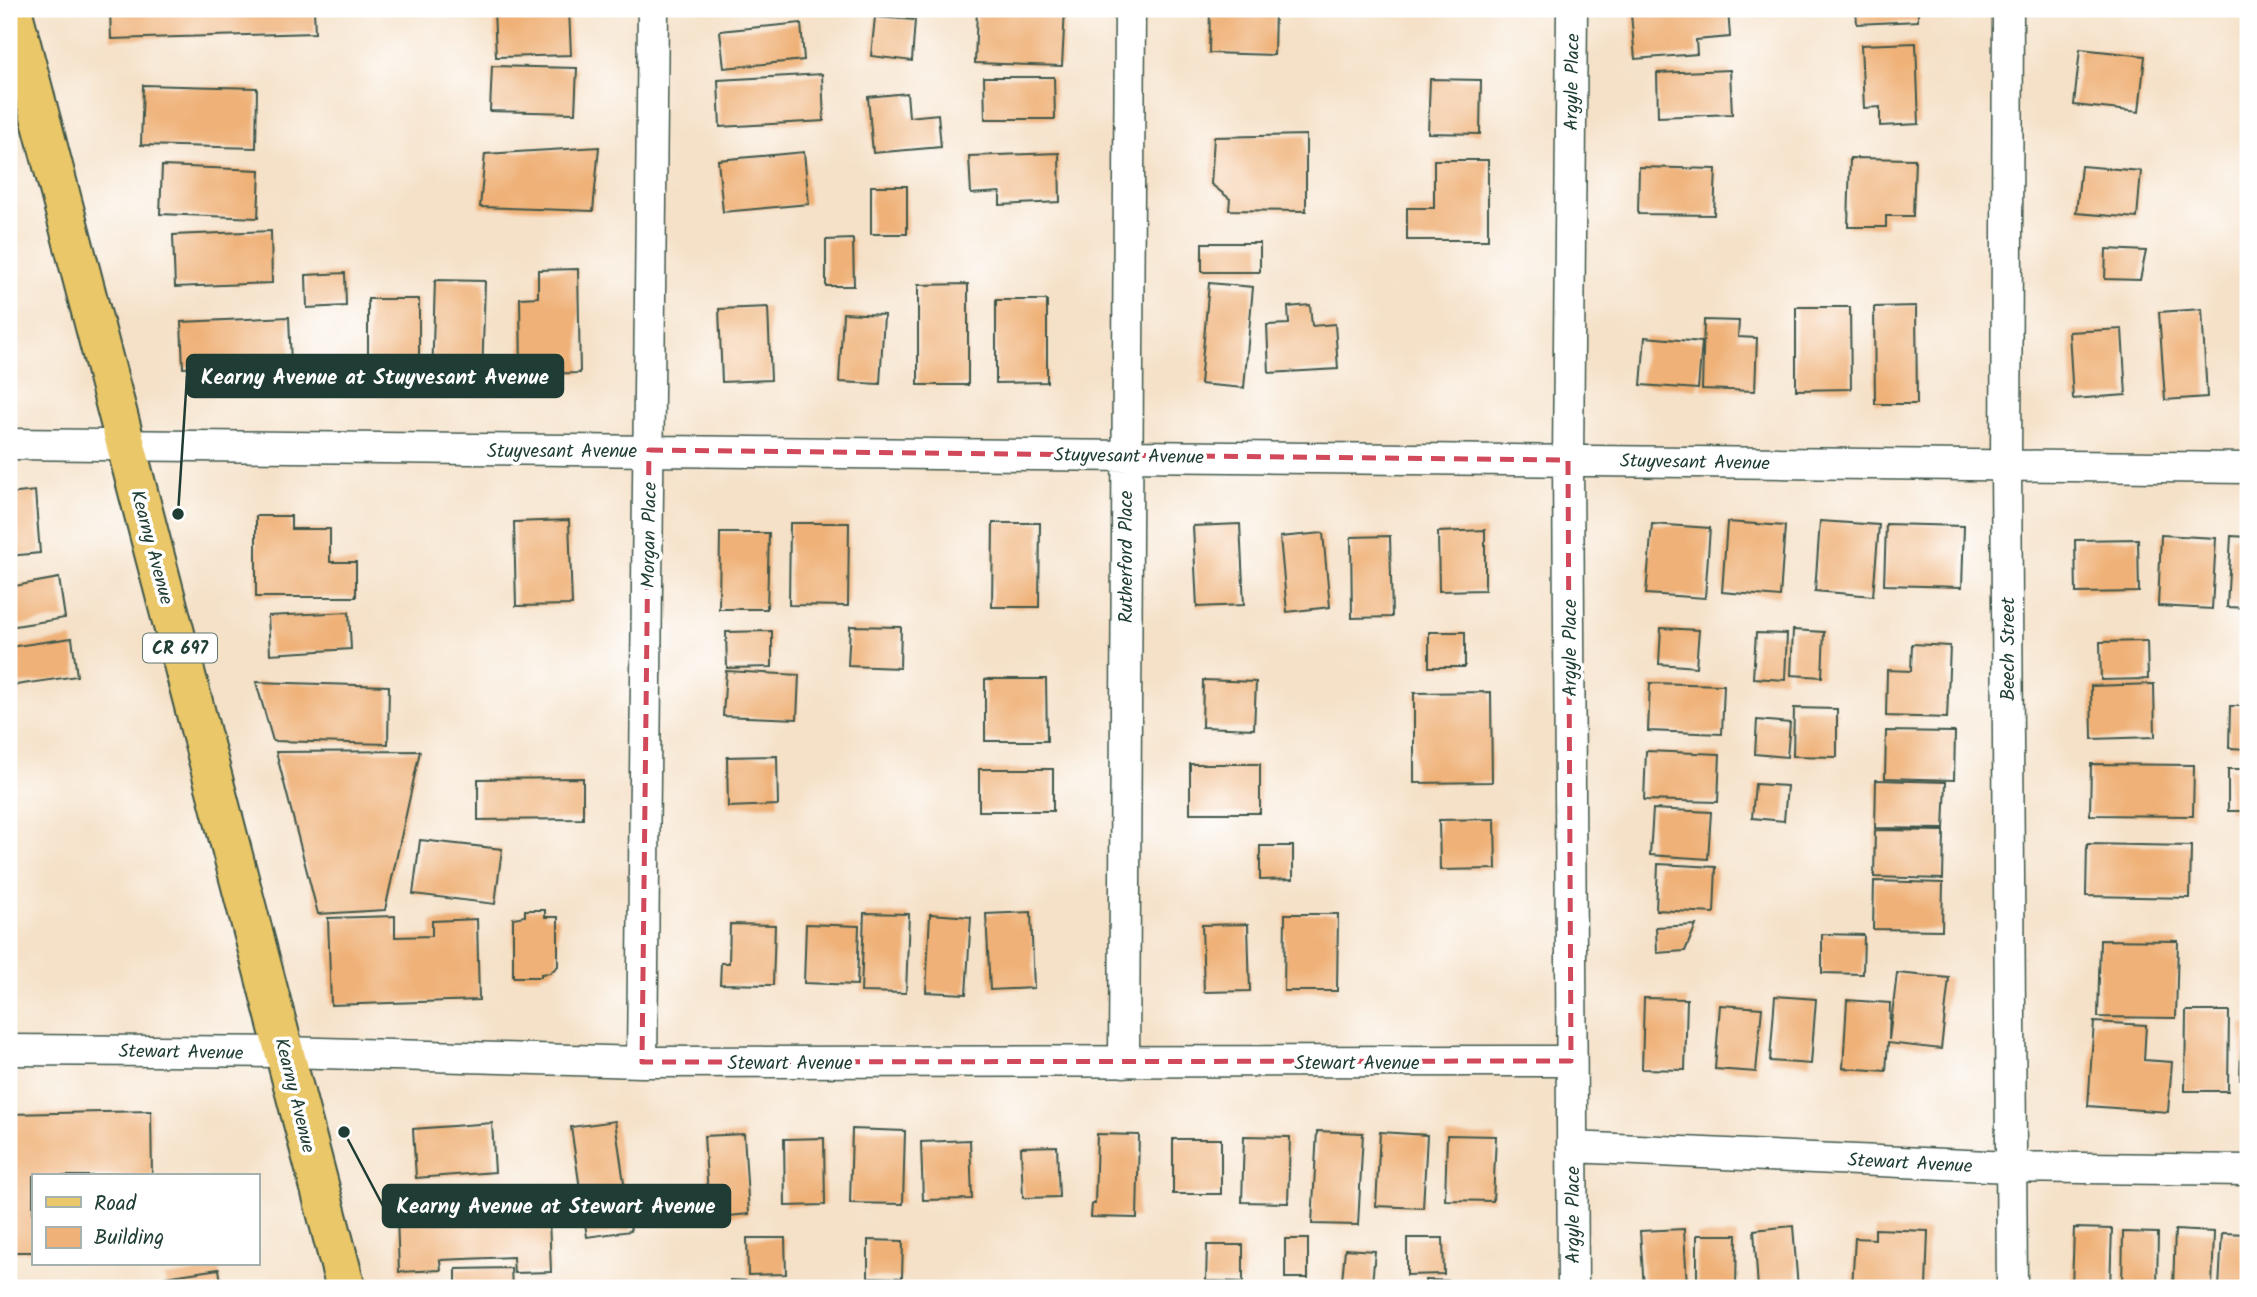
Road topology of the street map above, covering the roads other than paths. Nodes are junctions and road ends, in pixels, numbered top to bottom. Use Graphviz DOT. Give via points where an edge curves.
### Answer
graph roads {
  1 [pos="12,9"];
  2 [pos="653,9"];
  3 [pos="1130,9"];
  4 [pos="1572,9"];
  5 [pos="2008,9"];
  6 [pos="9,444"];
  7 [pos="127,447"];
  8 [pos="649,450"];
  9 [pos="1126,455"];
  10 [pos="1568,460"];
  11 [pos="2007,465"];
  12 [pos="2248,468"];
  13 [pos="9,1050"];
  14 [pos="285,1052"];
  15 [pos="1571,1061"];
  16 [pos="642,1062"];
  17 [pos="1124,1062"];
  18 [pos="1572,1147"];
  19 [pos="2010,1167"];
  20 [pos="2248,1170"];
  21 [pos="346,1288"];
  22 [pos="1573,1288"];
  23 [pos="2012,1288"];
  1 -- 7 [label="main road, Kearny Avenue / CR 697"];
  2 -- 8 [label="street, Morgan Place"];
  3 -- 9 [label="street, Rutherford Place"];
  4 -- 10 [label="street, Argyle Place"];
  5 -- 11 [label="street, Beech Street"];
  6 -- 7 [label="street, Stuyvesant Avenue"];
  7 -- 8 [label="street, Stuyvesant Avenue"];
  7 -- 14 [label="main road, Kearny Avenue / CR 697"];
  8 -- 9 [label="street, Stuyvesant Avenue"];
  8 -- 16 [label="street, Morgan Place"];
  9 -- 10 [label="street, Stuyvesant Avenue"];
  9 -- 17 [label="street, Rutherford Place"];
  10 -- 11 [label="street, Stuyvesant Avenue"];
  10 -- 15 [label="street, Argyle Place"];
  11 -- 12 [label="street, Stuyvesant Avenue"];
  11 -- 19 [label="street, Beech Street"];
  13 -- 14 [label="street, Stewart Avenue"];
  14 -- 16 [label="street, Stewart Avenue"];
  14 -- 21 [label="main road, Kearny Avenue / CR 697"];
  15 -- 17 [label="street, Stewart Avenue"];
  15 -- 18 [label="street, Argyle Place"];
  16 -- 17 [label="street, Stewart Avenue"];
  18 -- 19 [label="street, Stewart Avenue"];
  18 -- 22 [label="street, Argyle Place"];
  19 -- 20 [label="street, Stewart Avenue"];
  19 -- 23 [label="street, Beech Street"];
}
